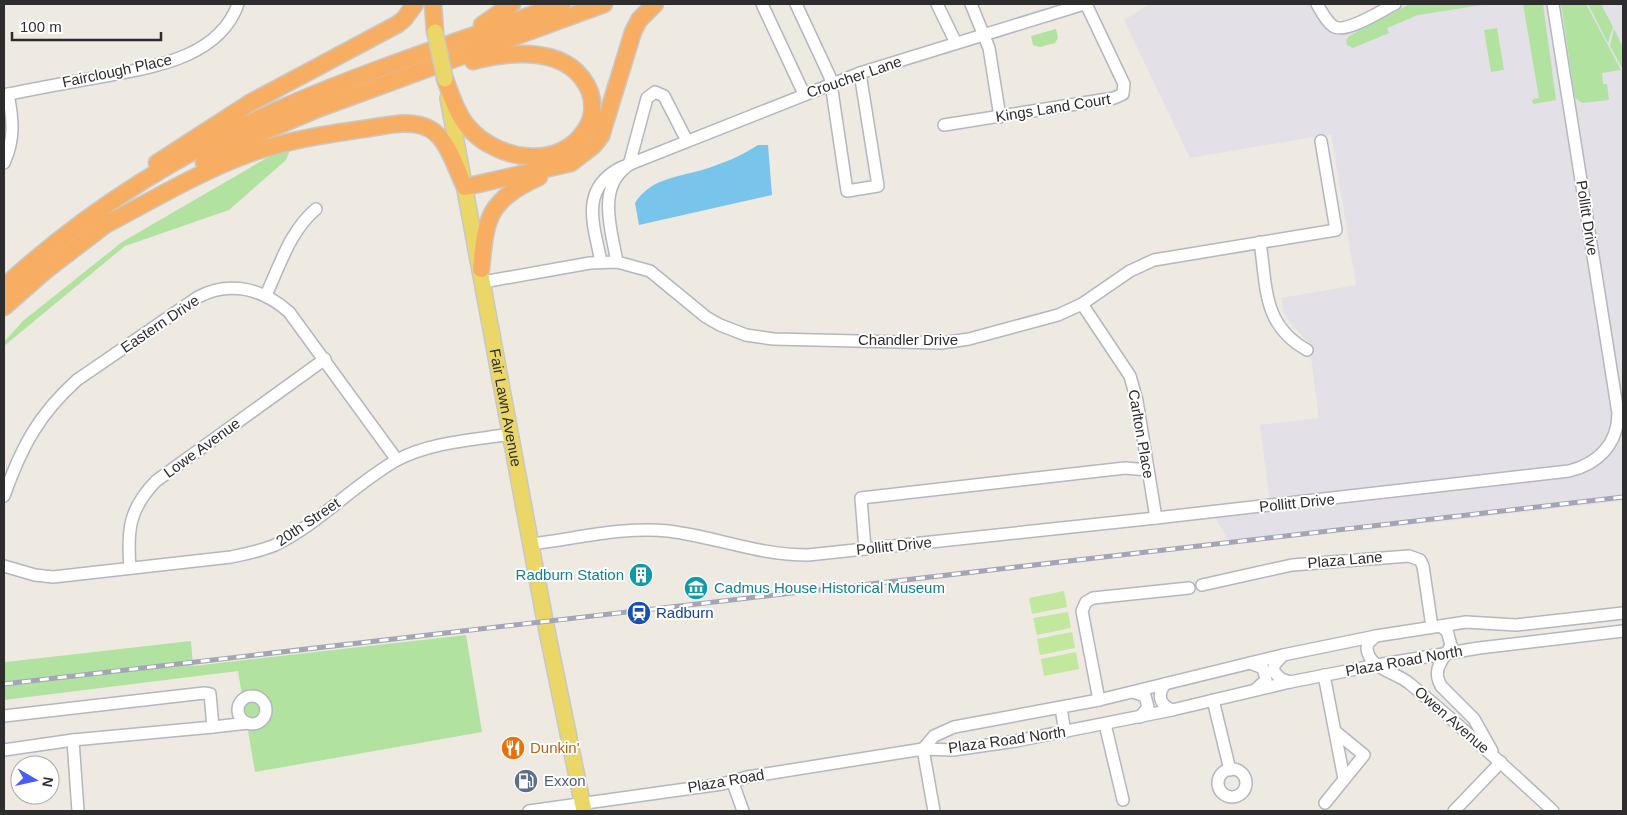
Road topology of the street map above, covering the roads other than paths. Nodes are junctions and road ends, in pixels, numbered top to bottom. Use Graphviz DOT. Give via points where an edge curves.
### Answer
graph roads {
  1 [pos="238,4"];
  2 [pos="415,4"];
  3 [pos="431,4"];
  4 [pos="512,4"];
  5 [pos="562,4"];
  6 [pos="604,4"];
  7 [pos="655,4"];
  8 [pos="762,4"];
  9 [pos="796,4"];
  10 [pos="937,4"];
  11 [pos="971,4"];
  12 [pos="1085,4"];
  13 [pos="1317,4"];
  14 [pos="1395,4"];
  15 [pos="1553,4"];
  16 [pos="436,32"];
  17 [pos="985,34"];
  18 [pos="956,43"];
  19 [pos="860,73"];
  20 [pos="385,75"];
  21 [pos="445,79"];
  22 [pos="831,84"];
  23 [pos="6,94"];
  24 [pos="804,94"];
  25 [pos="1000,117"];
  26 [pos="944,126"];
  27 [pos="687,141"];
  28 [pos="1321,141"];
  29 [pos="4,163"];
  30 [pos="570,163"];
  31 [pos="629,165"];
  32 [pos="465,187"];
  33 [pos="316,209"];
  34 [pos="96,222"];
  35 [pos="1260,242"];
  36 [pos="600,262"];
  37 [pos="617,262"];
  38 [pos="482,275"];
  39 [pos="4,287"];
  40 [pos="266,295"];
  41 [pos="1082,304"];
  42 [pos="4,306"];
  43 [pos="1308,350"];
  44 [pos="325,359"];
  45 [pos="511,434"];
  46 [pos="397,460"];
  47 [pos="1148,470"];
  48 [pos="4,496"];
  49 [pos="1156,518"];
  50 [pos="531,544"];
  51 [pos="865,549"];
  52 [pos="4,566"];
  53 [pos="130,568"];
  54 [pos="1202,585"];
  55 [pos="1190,588"];
  56 [pos="1623,613"];
  57 [pos="1436,626"];
  58 [pos="1623,631"];
  59 [pos="1376,636"];
  60 [pos="1445,653"];
  61 [pos="1283,655"];
  62 [pos="1250,663"];
  63 [pos="1377,665"];
  64 [pos="1324,675"];
  65 [pos="1290,682"];
  66 [pos="1165,684"];
  67 [pos="1254,690"];
  68 [pos="1133,692"];
  69 [pos="1099,700"];
  70 [pos="1213,700"];
  71 [pos="1060,708"];
  72 [pos="1172,710"];
  73 [pos="4,716"];
  74 [pos="1140,717"];
  75 [pos="248,723"];
  76 [pos="1105,724"];
  77 [pos="213,727"];
  78 [pos="1065,732"];
  79 [pos="1336,732"];
  80 [pos="73,740"];
  81 [pos="923,749"];
  82 [pos="4,750"];
  83 [pos="1501,762"];
  84 [pos="1230,770"];
  85 [pos="1344,779"];
  86 [pos="732,780"];
  87 [pos="1123,800"];
  88 [pos="1325,803"];
  89 [pos="583,807"];
  90 [pos="78,811"];
  91 [pos="529,811"];
  92 [pos="743,811"];
  93 [pos="934,811"];
  94 [pos="1454,811"];
  95 [pos="1553,811"];
  1 -- 23 [label="street, Fairclough Place" via="222,30 186,55 140,69"];
  2 -- 34 [label="highway" via="393,27 250,103 182,145 135,179"];
  3 -- 16 [label="highway"];
  4 -- 20 [label="highway" via="482,25"];
  5 -- 20 [label="highway"];
  6 -- 20 [label="highway"];
  7 -- 30 [label="highway" via="639,20 633,32 601,136"];
  8 -- 24 [label="street"];
  9 -- 22 [label="street"];
  10 -- 18 [label="street"];
  11 -- 17 [label="street"];
  12 -- 17 [label="street, Croucher Lane"];
  12 -- 25 [label="street, Kings Land Court" via="1124,84 1123,94"];
  13 -- 14 [label="street" via="1333,27 1339,28 1352,26"];
  15 -- 49 [label="street, Pollitt Drive" via="1617,406 1616,433 1603,454 1593,462 1569,471"];
  16 -- 21 [label="main road, Fair Lawn Avenue, bridge"];
  17 -- 18 [label="street, Croucher Lane"];
  17 -- 25 [label="street"];
  18 -- 19 [label="street, Croucher Lane"];
  19 -- 22 [label="street, Croucher Lane"];
  19 -- 22 [label="street" via="878,186 848,191"];
  20 -- 21 [label="highway" via="495,55 534,54 562,63 582,78 591,96 591,117 581,136 563,150 538,156 513,155 488,146 468,127"];
  20 -- 34 [label="highway" via="225,151"];
  21 -- 32 [label="main road, Fair Lawn Avenue"];
  22 -- 24 [label="street, Croucher Lane"];
  23 -- 29 [label="street" via="13,120 12,139"];
  24 -- 27 [label="street, Croucher Lane"];
  25 -- 26 [label="street, Kings Land Court"];
  27 -- 31 [label="street, Croucher Lane"];
  27 -- 31 [label="street" via="664,96 655,92 647,98"];
  28 -- 35 [label="street, Chandler Drive" via="1336,230"];
  30 -- 32 [label="highway"];
  30 -- 38 [label="highway" via="520,186 500,201 487,224"];
  31 -- 36 [label="street, Croucher Lane" via="604,178 594,195 593,215"];
  31 -- 37 [label="street" via="617,178 610,196 609,216"];
  32 -- 34 [label="highway" via="438,136 423,126 405,123 335,133 266,148"];
  32 -- 38 [label="main road, Fair Lawn Avenue"];
  33 -- 40 [label="street" via="292,238"];
  34 -- 39 [label="highway"];
  34 -- 42 [label="highway"];
  35 -- 41 [label="street, Chandler Drive" via="1154,260 1130,271"];
  35 -- 43 [label="street" via="1273,316 1286,336"];
  36 -- 37 [label="street, Chandler Drive"];
  36 -- 38 [label="street, Chandler Drive"];
  37 -- 41 [label="street, Chandler Drive" via="640,266 659,276 720,325 763,338 926,343 960,341 1047,318"];
  38 -- 45 [label="main road, Fair Lawn Avenue"];
  40 -- 44 [label="street, Eastern Drive" via="289,312"];
  40 -- 48 [label="street, Eastern Drive" via="229,288 205,294 77,380 59,396 34,429 20,453"];
  41 -- 47 [label="street, Carlton Place" via="1130,376"];
  44 -- 46 [label="street, Eastern Drive"];
  44 -- 53 [label="street, Lowe Avenue" via="156,481 132,516"];
  45 -- 46 [label="street, 20th Street" via="421,450"];
  45 -- 50 [label="main road, Fair Lawn Avenue"];
  46 -- 53 [label="street, 20th Street" via="275,545 231,557"];
  47 -- 49 [label="street, Carlton Place"];
  47 -- 51 [label="street" via="1125,468 861,498"];
  49 -- 51 [label="street, Pollitt Drive"];
  50 -- 51 [label="street, Pollitt Drive" via="649,531 674,532 782,554 808,555"];
  50 -- 89 [label="main road, Fair Lawn Avenue"];
  52 -- 53 [label="street, 20th Street" via="53,577"];
  54 -- 57 [label="street, Plaza Lane" via="1306,563 1409,556 1420,560 1423,566"];
  55 -- 69 [label="street" via="1093,598 1086,602 1082,611"];
  56 -- 57 [label="street, Plaza Road North" via="1516,625 1479,621"];
  57 -- 59 [label="street, Plaza Road North"];
  57 -- 60 [label="street, Plaza Lane" via="1447,631 1451,640"];
  58 -- 60 [label="street, Plaza Road North"];
  59 -- 61 [label="street, Plaza Road North"];
  59 -- 63 [label="street" via="1367,648 1369,658"];
  60 -- 63 [label="street, Plaza Road North"];
  60 -- 83 [label="street, Owen Avenue" via="1436,674 1440,686 1474,719"];
  61 -- 62 [label="street, Plaza Road North"];
  61 -- 65 [label="street" via="1274,665 1274,672 1281,680"];
  62 -- 66 [label="street, Plaza Road North"];
  62 -- 67 [label="street" via="1263,668 1266,674 1266,680"];
  63 -- 64 [label="street, Plaza Road North"];
  63 -- 83 [label="street, Owen Avenue" via="1409,683"];
  64 -- 65 [label="street, Plaza Road North"];
  64 -- 79 [label="street"];
  65 -- 67 [label="street, Plaza Road North"];
  66 -- 68 [label="street, Plaza Road North"];
  66 -- 72 [label="street" via="1159,693 1160,698"];
  67 -- 70 [label="street, Plaza Road North"];
  68 -- 69 [label="street, Plaza Road North"];
  68 -- 74 [label="street" via="1145,696 1148,701 1148,707"];
  69 -- 71 [label="street, Plaza Road North"];
  70 -- 72 [label="street, Plaza Road North"];
  70 -- 84 [label="street"];
  71 -- 78 [label="street"];
  71 -- 81 [label="street, Plaza Road North" via="954,728 934,736"];
  72 -- 74 [label="street, Plaza Road North"];
  73 -- 77 [label="street" via="208,693"];
  74 -- 76 [label="street, Plaza Road North"];
  75 -- 77 [label="street"];
  76 -- 78 [label="street, Plaza Road North"];
  76 -- 87 [label="street"];
  77 -- 80 [label="street"];
  78 -- 81 [label="street, Plaza Road North" via="968,748"];
  79 -- 85 [label="street"];
  79 -- 85 [label="street" via="1364,754"];
  80 -- 82 [label="street"];
  80 -- 90 [label="street"];
  81 -- 86 [label="street, Plaza Road"];
  81 -- 93 [label="street"];
  83 -- 94 [label="street"];
  83 -- 95 [label="street, Owen Avenue"];
  85 -- 88 [label="street"];
  86 -- 89 [label="street, Plaza Road"];
  86 -- 92 [label="street"];
  89 -- 91 [label="street, Plaza Road"];
}
